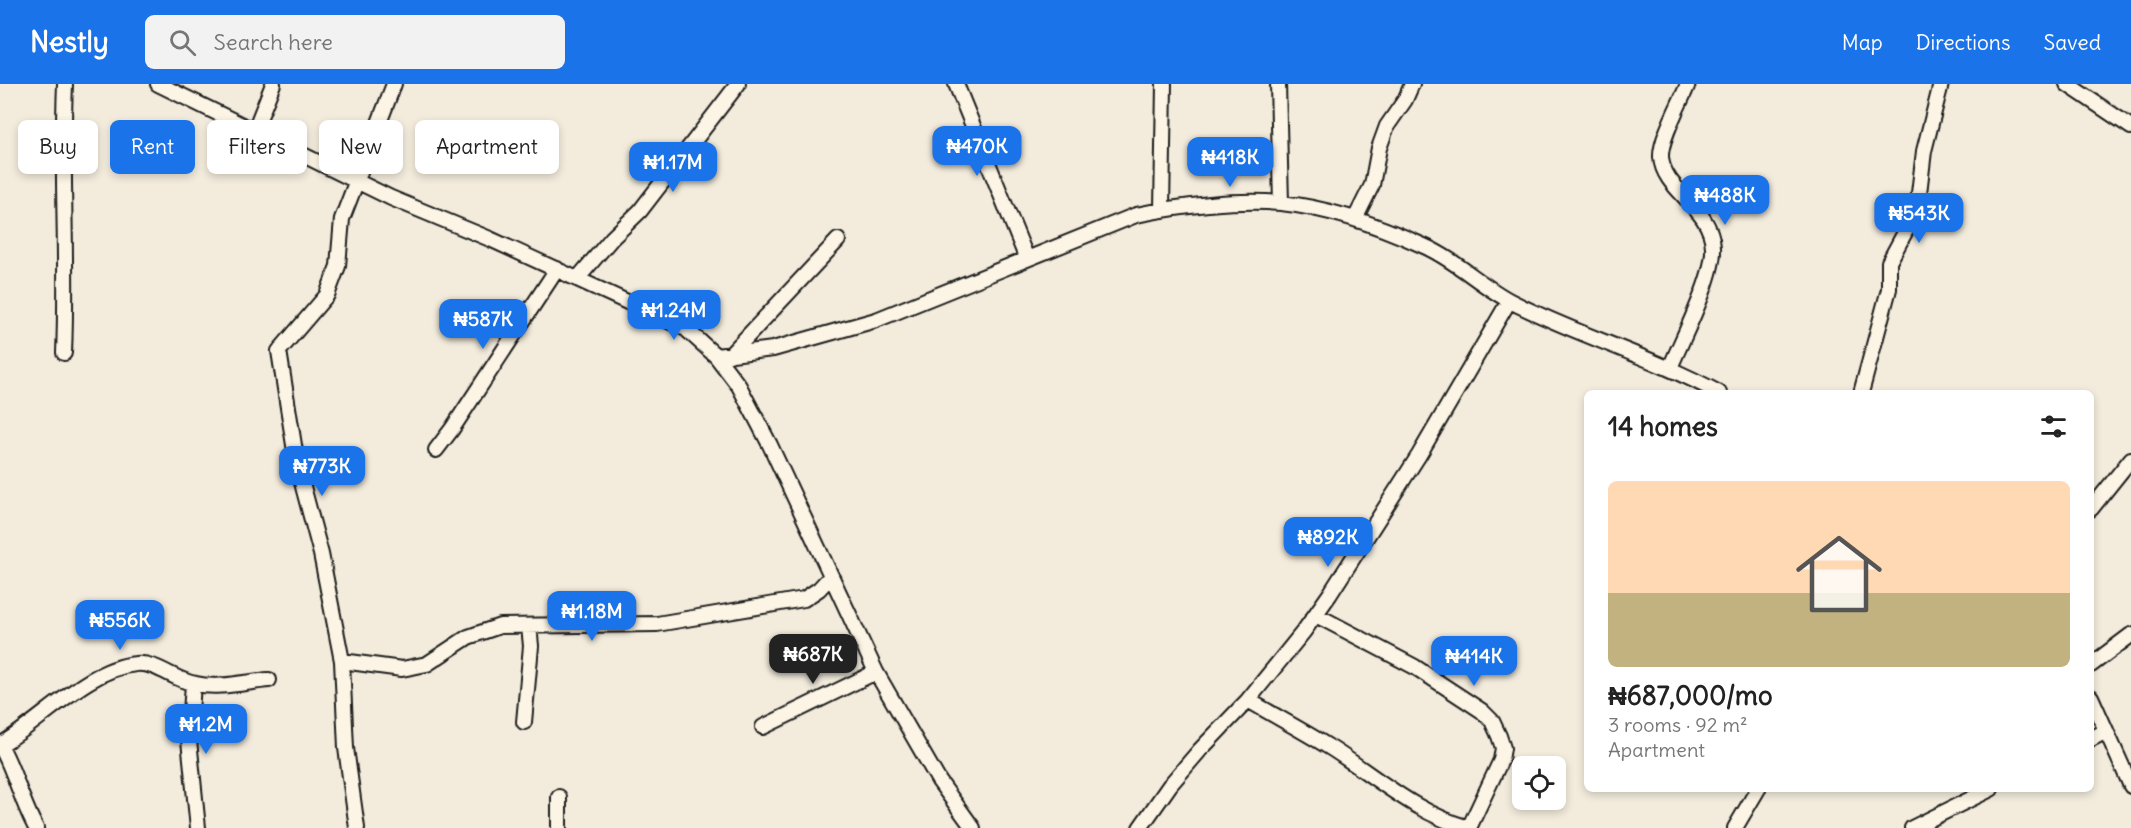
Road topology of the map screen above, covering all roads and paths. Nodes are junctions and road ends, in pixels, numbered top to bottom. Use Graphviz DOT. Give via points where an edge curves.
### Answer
graph roads {
  1 [pos="65,84"];
  2 [pos="158,84"];
  3 [pos="273,84"];
  4 [pos="394,84"];
  5 [pos="738,84"];
  6 [pos="956,84"];
  7 [pos="1164,84"];
  8 [pos="1278,84"];
  9 [pos="1412,84"];
  10 [pos="1941,84"];
  11 [pos="2067,84"];
  12 [pos="1684,85"];
  13 [pos="230,120"];
  14 [pos="259,120"];
  15 [pos="2131,127"];
  16 [pos="307,158"];
  17 [pos="357,182"];
  18 [pos="1281,203"];
  19 [pos="1162,210"];
  20 [pos="1355,219"];
  21 [pos="837,240"];
  22 [pos="1027,259"];
  23 [pos="556,269"];
  24 [pos="578,278"];
  25 [pos="1509,301"];
  26 [pos="64,353"];
  27 [pos="723,355"];
  28 [pos="1670,368"];
  29 [pos="1713,390"];
  30 [pos="1862,390"];
  31 [pos="436,450"];
  32 [pos="2131,459"];
  33 [pos="2094,505"];
  34 [pos="831,576"];
  35 [pos="1316,615"];
  36 [pos="529,626"];
  37 [pos="2131,635"];
  38 [pos="342,662"];
  39 [pos="2094,662"];
  40 [pos="876,672"];
  41 [pos="268,680"];
  42 [pos="193,684"];
  43 [pos="1248,700"];
  44 [pos="2094,704"];
  45 [pos="524,722"];
  46 [pos="763,727"];
  47 [pos="2106,731"];
  48 [pos="2094,737"];
  49 [pos="0,745"];
  50 [pos="2131,786"];
  51 [pos="1756,792"];
  52 [pos="1985,792"];
  53 [pos="559,797"];
  54 [pos="36,828"];
  55 [pos="198,828"];
  56 [pos="357,828"];
  57 [pos="559,828"];
  58 [pos="971,828"];
  59 [pos="1140,828"];
  60 [pos="1469,828"];
  61 [pos="1735,828"];
  62 [pos="1912,828"];
  1 -- 26 [label="street"];
  2 -- 13 [label="street"];
  3 -- 14 [label="street"];
  4 -- 17 [label="street"];
  5 -- 24 [label="street" via="640,211"];
  6 -- 22 [label="street"];
  7 -- 19 [label="street"];
  8 -- 18 [label="street"];
  9 -- 20 [label="street" via="1406,100 1387,126 1372,185"];
  10 -- 30 [label="street" via="1924,151 1917,210 1889,262 1889,289"];
  11 -- 15 [label="street"];
  12 -- 28 [label="street" via="1660,156 1665,173 1700,212 1710,229 1713,246 1712,265"];
  16 -- 17 [label="street"];
  17 -- 23 [label="street"];
  17 -- 38 [label="street" via="342,219 339,259 327,295 279,351 297,464 321,554"];
  18 -- 19 [label="street"];
  18 -- 20 [label="street"];
  19 -- 22 [label="street" via="1136,215"];
  20 -- 25 [label="street" via="1425,246"];
  21 -- 27 [label="street"];
  22 -- 27 [label="street" via="876,320 773,349"];
  23 -- 24 [label="street"];
  23 -- 31 [label="street"];
  24 -- 27 [label="street" via="686,329"];
  25 -- 28 [label="street"];
  25 -- 35 [label="street" via="1419,455"];
  27 -- 34 [label="street"];
  28 -- 29 [label="street"];
  32 -- 33 [label="street"];
  34 -- 36 [label="street" via="804,599 657,624"];
  34 -- 40 [label="street"];
  35 -- 43 [label="street"];
  35 -- 60 [label="street" via="1415,667 1492,721 1503,748 1501,760"];
  36 -- 38 [label="street" via="500,626 483,631 428,664 402,669"];
  36 -- 45 [label="street" via="531,646"];
  37 -- 39 [label="street"];
  38 -- 56 [label="street" via="346,748"];
  40 -- 46 [label="street"];
  40 -- 58 [label="street" via="939,782"];
  41 -- 42 [label="street"];
  42 -- 49 [label="street" via="152,666 137,663 115,668 93,677 28,729"];
  42 -- 55 [label="street" via="189,740"];
  43 -- 59 [label="street" via="1200,750"];
  43 -- 60 [label="street" via="1329,747 1398,795"];
  44 -- 47 [label="street"];
  47 -- 48 [label="street"];
  47 -- 50 [label="street"];
  49 -- 54 [label="street"];
  51 -- 61 [label="street"];
  52 -- 62 [label="street"];
  53 -- 57 [label="street"];
}
